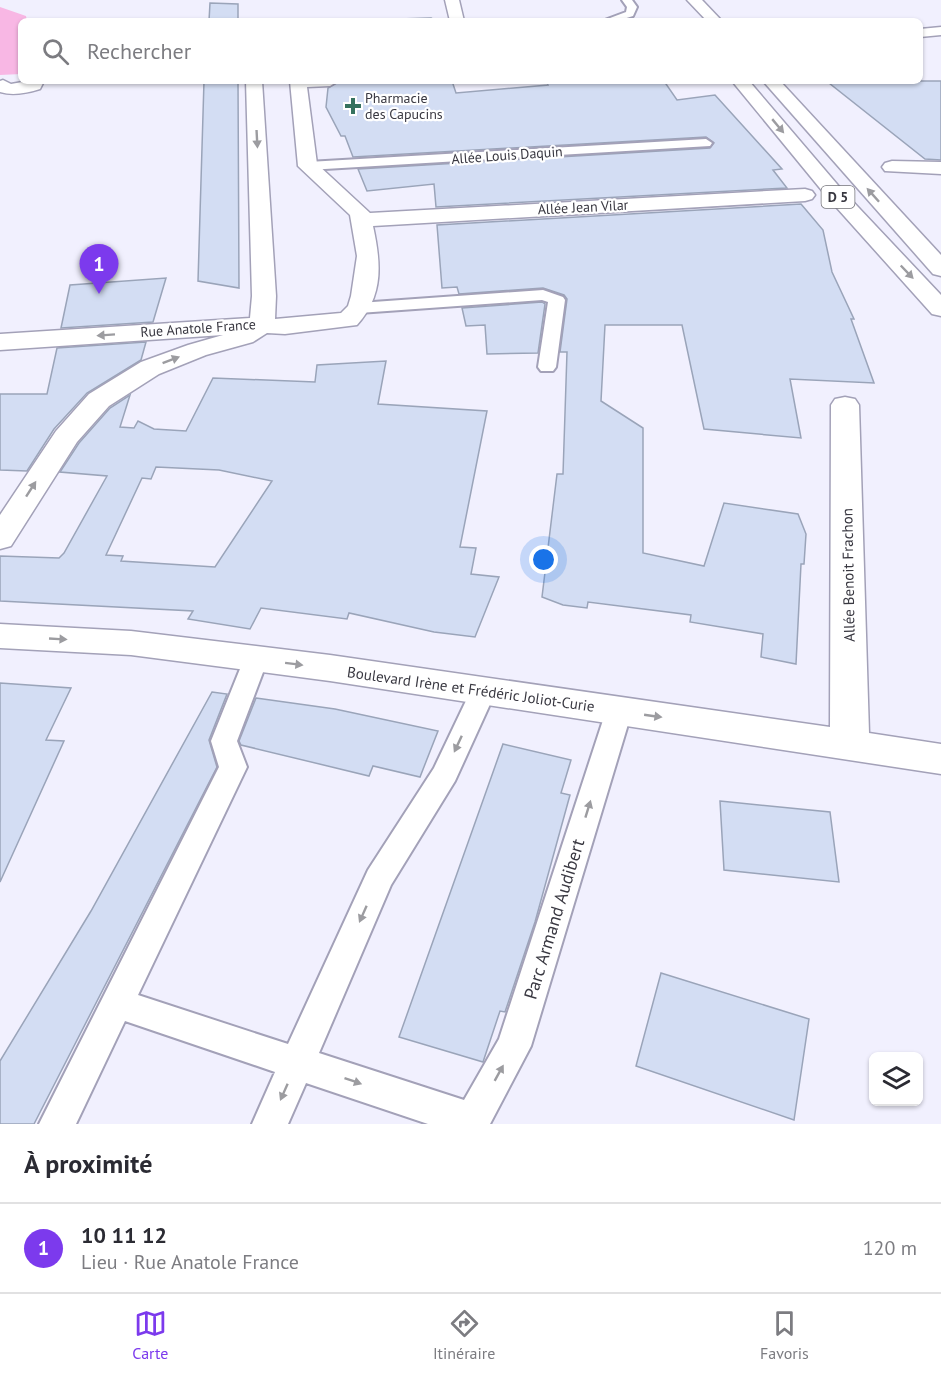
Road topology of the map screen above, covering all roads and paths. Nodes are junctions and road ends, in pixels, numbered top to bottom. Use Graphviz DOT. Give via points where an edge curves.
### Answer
graph roads {
  1 [pos="452,0"];
  2 [pos="627,0"];
  3 [pos="693,0"];
  4 [pos="456,18"];
  5 [pos="617,18"];
  6 [pos="712,18"];
  7 [pos="941,31"];
  8 [pos="923,33"];
  9 [pos="32,84"];
  10 [pos="254,84"];
  11 [pos="298,84"];
  12 [pos="743,84"];
  13 [pos="774,84"];
  14 [pos="2,88"];
  15 [pos="706,143"];
  16 [pos="308,166"];
  17 [pos="892,167"];
  18 [pos="941,168"];
  19 [pos="805,195"];
  20 [pos="361,220"];
  21 [pos="941,268"];
  22 [pos="359,308"];
  23 [pos="941,309"];
  24 [pos="262,325"];
  25 [pos="0,342"];
  26 [pos="547,367"];
  27 [pos="845,405"];
  28 [pos="0,539"];
  29 [pos="0,636"];
  30 [pos="256,659"];
  31 [pos="483,691"];
  32 [pos="619,711"];
  33 [pos="850,745"];
  34 [pos="941,759"];
  35 [pos="116,1003"];
  36 [pos="298,1062"];
  37 [pos="471,1122"];
  38 [pos="57,1124"];
  39 [pos="270,1124"];
  1 -- 4 [label="street"];
  2 -- 5 [label="lane" via="632,7 630,14"];
  3 -- 6 [label="street"];
  7 -- 8 [label="street"];
  9 -- 14 [label="street" via="28,88"];
  10 -- 24 [label="street, Rue Anatole France, one-way"];
  11 -- 16 [label="street"];
  12 -- 23 [label="street, D 5, one-way" via="835,194"];
  21 -- 13 [label="street, D 5, one-way"];
  15 -- 16 [label="lane, Allée Louis Daquin"];
  16 -- 20 [label="street" via="360,213"];
  17 -- 18 [label="street"];
  19 -- 20 [label="street, Allée Jean Vilar"];
  20 -- 22 [label="street" via="368,256"];
  22 -- 24 [label="street" via="348,320 285,327"];
  22 -- 26 [label="lane" via="543,295 557,300"];
  24 -- 25 [label="street, Rue Anatole France, one-way"];
  28 -- 24 [label="street, one-way" via="66,437 99,400 150,368 244,337"];
  27 -- 33 [label="street, Allée Benoit Frachon"];
  29 -- 30 [label="street, Boulevard Irène et Frédéric Joliot-Curie, one-way" via="131,643"];
  30 -- 31 [label="street, Boulevard Irène et Frédéric Joliot-Curie, one-way"];
  30 -- 35 [label="lane" via="224,741 233,767"];
  31 -- 32 [label="street, Boulevard Irène et Frédéric Joliot-Curie"];
  31 -- 36 [label="lane, one-way" via="445,773 379,879"];
  32 -- 33 [label="street, Boulevard Irène et Frédéric Joliot-Curie, one-way"];
  37 -- 32 [label="lane, Parc Armand Audibert, one-way" via="514,1046"];
  33 -- 34 [label="street, Boulevard Irène et Frédéric Joliot-Curie"];
  35 -- 36 [label="lane, Parc Armand Audibert"];
  35 -- 38 [label="lane"];
  36 -- 37 [label="lane, Parc Armand Audibert, one-way"];
  36 -- 39 [label="lane, one-way"];
}
